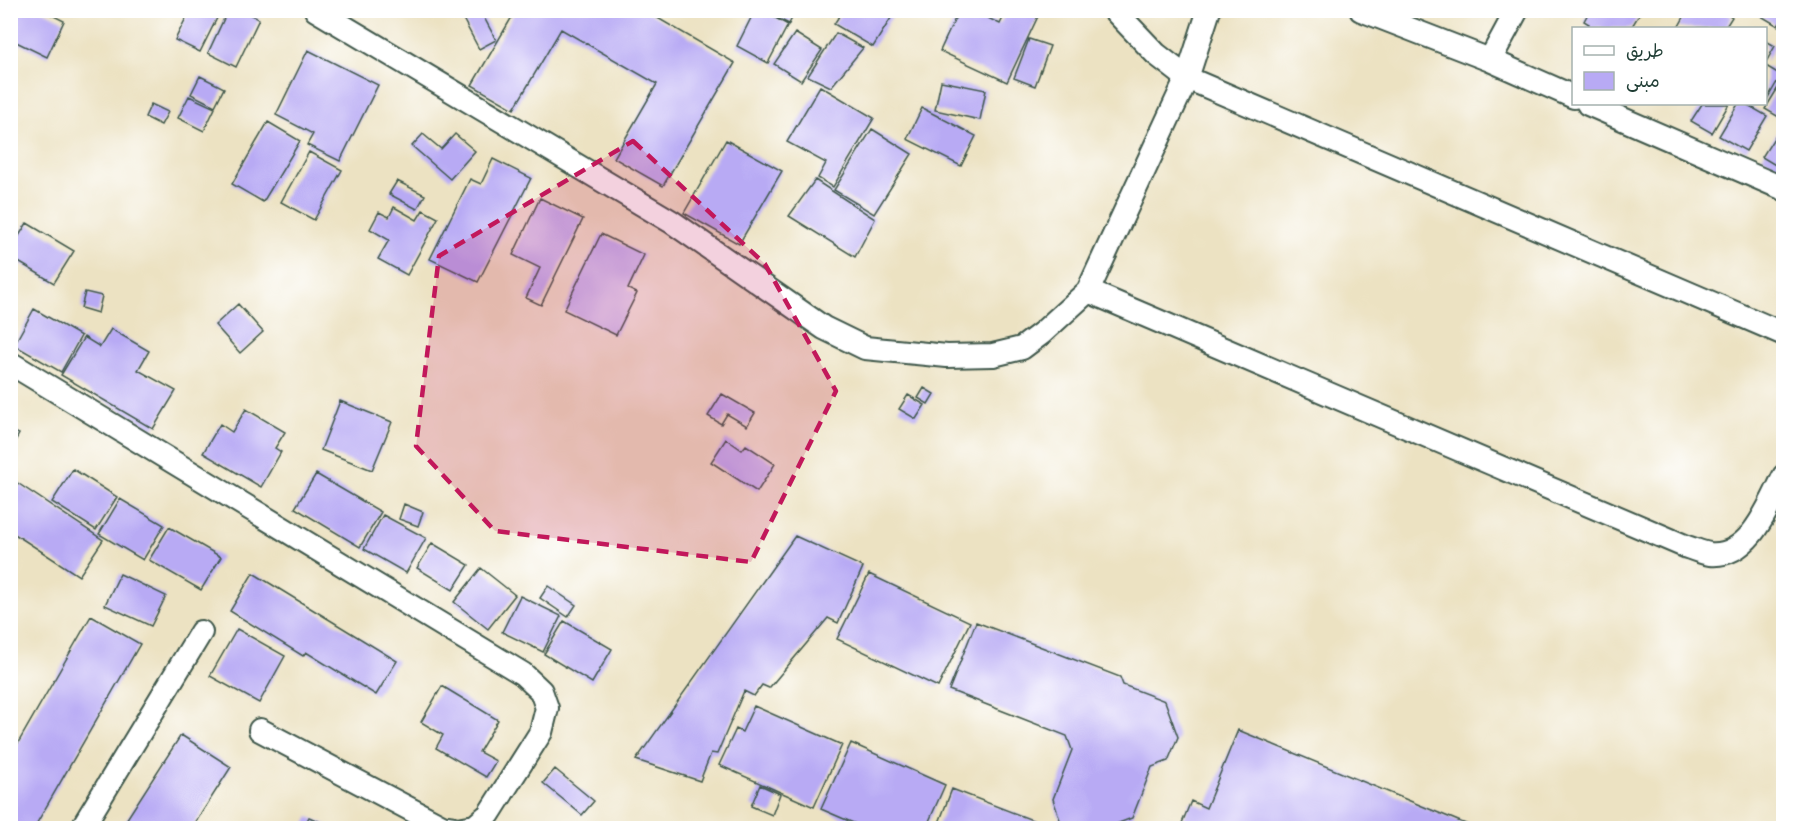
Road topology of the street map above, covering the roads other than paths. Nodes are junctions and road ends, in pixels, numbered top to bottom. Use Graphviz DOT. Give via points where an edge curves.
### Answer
graph roads {
  1 [pos="316,10"];
  2 [pos="1114,10"];
  3 [pos="1209,10"];
  4 [pos="1361,10"];
  5 [pos="1517,10"];
  6 [pos="1490,60"];
  7 [pos="1187,78"];
  8 [pos="1572,96"];
  9 [pos="1590,105"];
  10 [pos="1784,189"];
  11 [pos="1088,291"];
  12 [pos="1784,334"];
  13 [pos="10,363"];
  14 [pos="1784,476"];
  15 [pos="201,632"];
  16 [pos="260,730"];
  17 [pos="82,828"];
  18 [pos="467,828"];
  1 -- 11 [label="street" via="672,222 824,328 865,348 947,356 993,355 1022,348"];
  2 -- 7 [label="street" via="1156,54"];
  3 -- 7 [label="street"];
  4 -- 6 [label="street"];
  5 -- 6 [label="street"];
  6 -- 8 [label="street"];
  7 -- 11 [label="street"];
  7 -- 12 [label="street"];
  9 -- 10 [label="street"];
  11 -- 14 [label="street" via="1711,554 1746,542"];
  13 -- 18 [label="street" via="523,674 542,691 547,708 541,732 489,814"];
  15 -- 17 [label="street"];
  16 -- 18 [label="street" via="442,826"];
}
